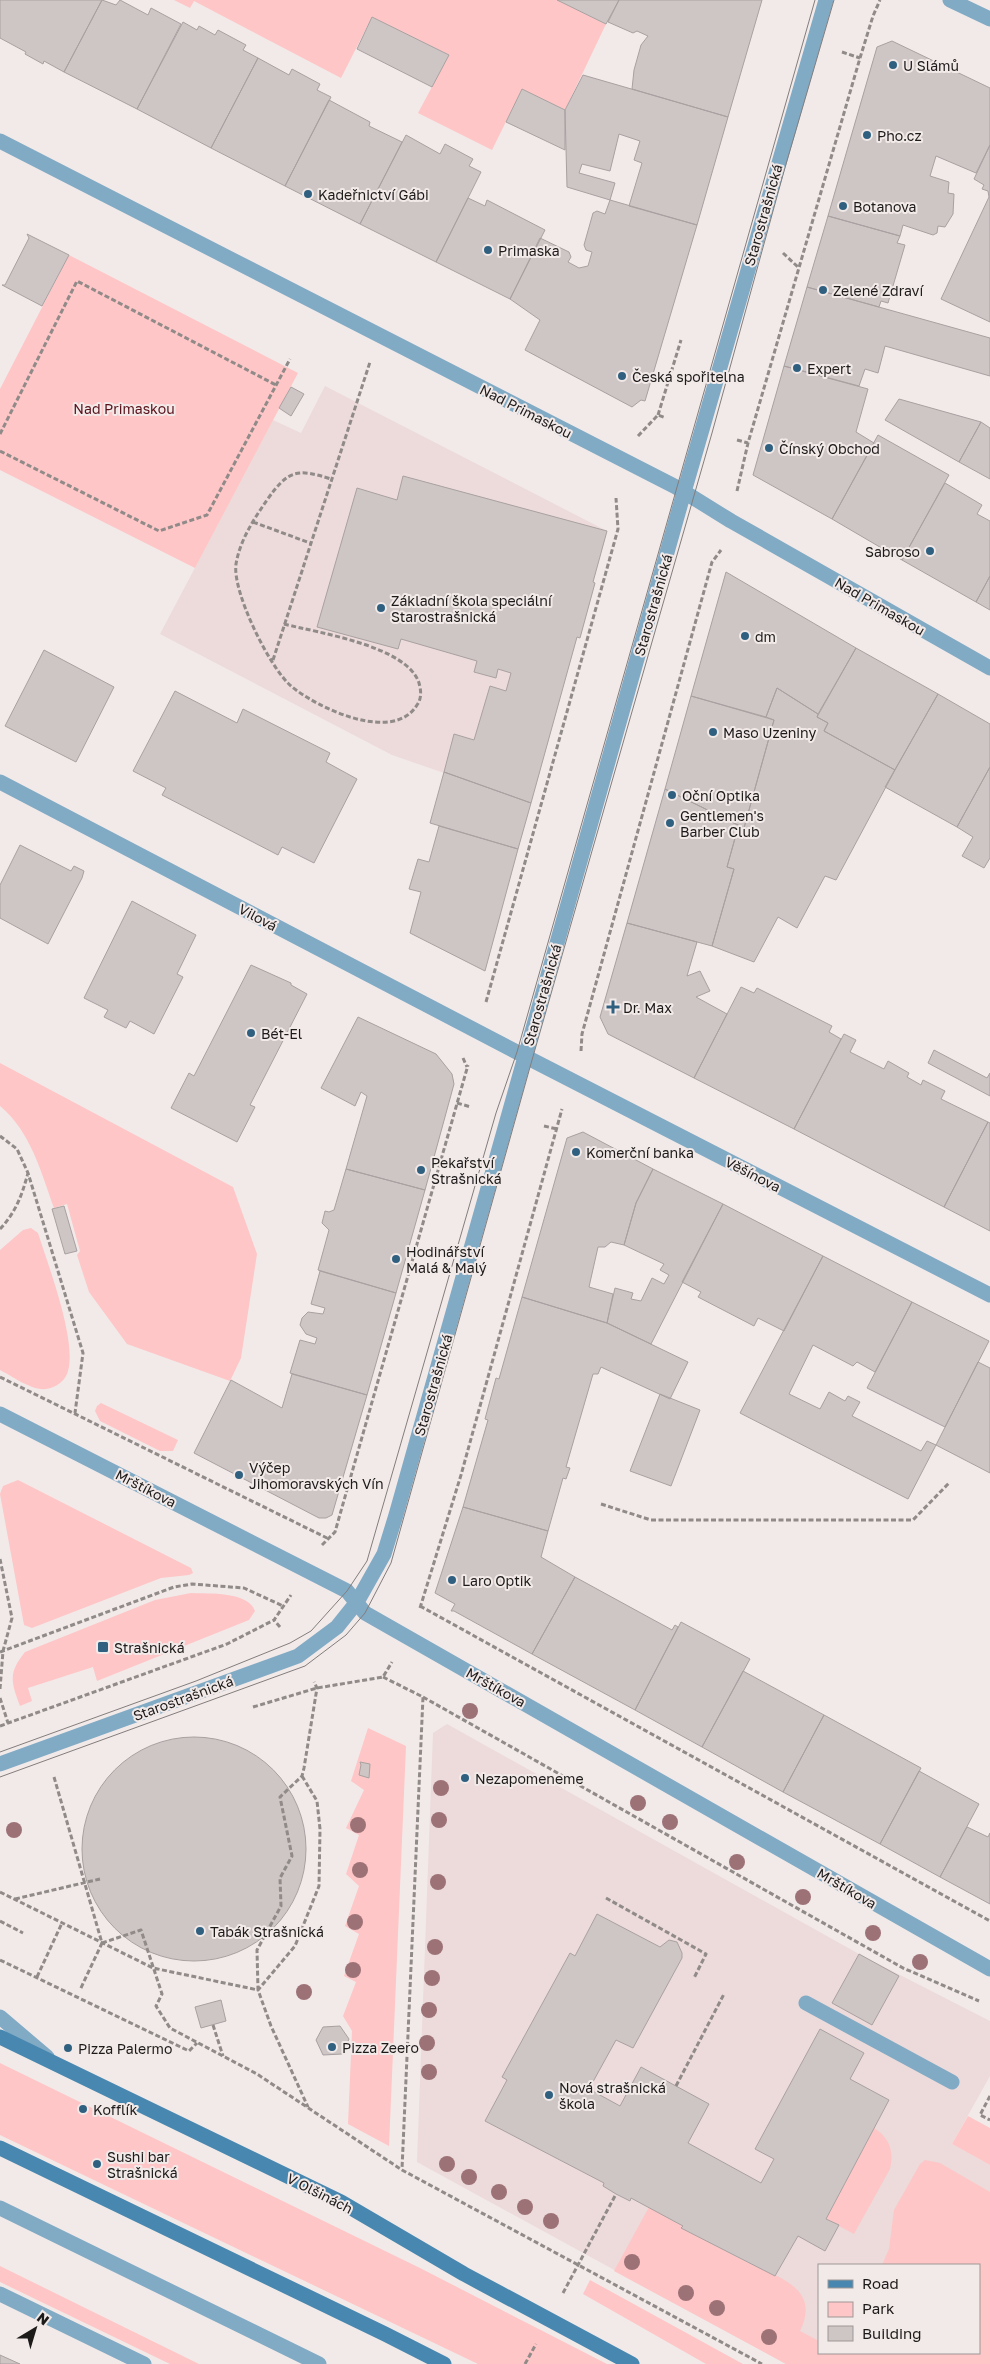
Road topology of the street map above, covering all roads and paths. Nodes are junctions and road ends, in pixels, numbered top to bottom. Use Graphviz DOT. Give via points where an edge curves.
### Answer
graph roads {
  1 [pos="826,0"];
  2 [pos="880,0"];
  3 [pos="950,0"];
  4 [pos="990,19"];
  5 [pos="839,51"];
  6 [pos="860,58"];
  7 [pos="0,140"];
  8 [pos="781,251"];
  9 [pos="799,268"];
  10 [pos="379,336"];
  11 [pos="681,340"];
  12 [pos="290,359"];
  13 [pos="276,385"];
  14 [pos="658,416"];
  15 [pos="666,418"];
  16 [pos="0,434"];
  17 [pos="737,440"];
  18 [pos="634,441"];
  19 [pos="748,443"];
  20 [pos="0,451"];
  21 [pos="330,479"];
  22 [pos="684,492"];
  23 [pos="616,498"];
  24 [pos="737,499"];
  25 [pos="253,522"];
  26 [pos="310,542"];
  27 [pos="723,547"];
  28 [pos="284,624"];
  29 [pos="273,661"];
  30 [pos="990,668"];
  31 [pos="0,782"];
  32 [pos="485,1006"];
  33 [pos="581,1051"];
  34 [pos="521,1054"];
  35 [pos="470,1057"];
  36 [pos="457,1103"];
  37 [pos="564,1105"];
  38 [pos="471,1107"];
  39 [pos="544,1126"];
  40 [pos="557,1129"];
  41 [pos="0,1136"];
  42 [pos="28,1173"];
  43 [pos="0,1229"];
  44 [pos="990,1295"];
  45 [pos="0,1377"];
  46 [pos="75,1413"];
  47 [pos="0,1414"];
  48 [pos="61,1445"];
  49 [pos="949,1483"];
  50 [pos="601,1504"];
  51 [pos="327,1538"];
  52 [pos="319,1549"];
  53 [pos="0,1559"];
  54 [pos="292,1592"];
  55 [pos="357,1602"];
  56 [pos="284,1606"];
  57 [pos="420,1606"];
  58 [pos="418,1613"];
  59 [pos="274,1620"];
  60 [pos="280,1627"];
  61 [pos="1,1651"];
  62 [pos="392,1662"];
  63 [pos="383,1677"];
  64 [pos="312,1679"];
  65 [pos="317,1688"];
  66 [pos="0,1689"];
  67 [pos="423,1697"];
  68 [pos="0,1698"];
  69 [pos="252,1707"];
  70 [pos="8,1723"];
  71 [pos="0,1726"];
  72 [pos="0,1764"];
  73 [pos="302,1776"];
  74 [pos="54,1777"];
  75 [pos="100,1879"];
  76 [pos="85,1883"];
  77 [pos="0,1892"];
  78 [pos="606,1898"];
  79 [pos="14,1899"];
  80 [pos="0,1921"];
  81 [pos="990,1921"];
  82 [pos="62,1923"];
  83 [pos="23,1933"];
  84 [pos="102,1943"];
  85 [pos="0,1960"];
  86 [pos="153,1968"];
  87 [pos="990,1969"];
  88 [pos="37,1978"];
  89 [pos="694,1978"];
  90 [pos="80,1990"];
  91 [pos="258,1990"];
  92 [pos="724,1994"];
  93 [pos="979,2001"];
  94 [pos="806,2003"];
  95 [pos="0,2017"];
  96 [pos="213,2024"];
  97 [pos="0,2038"];
  98 [pos="197,2043"];
  99 [pos="223,2056"];
  100 [pos="56,2064"];
  101 [pos="952,2082"];
  102 [pos="676,2086"];
  103 [pos="990,2096"];
  104 [pos="308,2109"];
  105 [pos="990,2120"];
  106 [pos="0,2148"];
  107 [pos="402,2170"];
  108 [pos="616,2194"];
  109 [pos="0,2208"];
  110 [pos="579,2264"];
  111 [pos="0,2294"];
  112 [pos="144,2364"];
  113 [pos="319,2364"];
  114 [pos="444,2364"];
  115 [pos="632,2364"];
  116 [pos="762,2364"];
  1 -- 22 [label="street, Starostrašnická"];
  2 -- 6 [label="path"];
  3 -- 4 [label="street"];
  5 -- 6 [label="path"];
  6 -- 9 [label="path"];
  7 -- 10 [label="street, Nad Primaskou"];
  8 -- 9 [label="path"];
  9 -- 19 [label="path"];
  10 -- 21 [label="path"];
  10 -- 22 [label="street, Nad Primaskou"];
  11 -- 14 [label="path"];
  12 -- 13 [label="path"];
  13 -- 16 [label="path" via="77,281"];
  13 -- 20 [label="path" via="206,515 159,531"];
  14 -- 15 [label="path"];
  14 -- 18 [label="path"];
  17 -- 19 [label="path"];
  19 -- 24 [label="path"];
  21 -- 25 [label="path" via="308,471 293,474 275,488"];
  21 -- 26 [label="path"];
  22 -- 30 [label="street, Nad Primaskou"];
  22 -- 34 [label="street, Starostrašnická"];
  23 -- 32 [label="path" via="618,528"];
  25 -- 26 [label="path"];
  25 -- 29 [label="path" via="236,564 236,582 244,608"];
  26 -- 28 [label="path"];
  27 -- 33 [label="path" via="712,562 582,1034"];
  28 -- 29 [label="path"];
  28 -- 29 [label="path" via="388,653 411,669 421,690 420,699 410,714 400,719 374,723 356,720 291,686"];
  31 -- 34 [label="street, Vilová"];
  34 -- 44 [label="street, Věšínova"];
  34 -- 55 [label="street, Starostrašnická" via="384,1554"];
  35 -- 36 [label="path"];
  36 -- 38 [label="path"];
  36 -- 51 [label="path" via="338,1524 335,1532"];
  37 -- 40 [label="path"];
  39 -- 40 [label="path"];
  40 -- 57 [label="path" via="461,1475"];
  41 -- 42 [label="path" via="17,1149"];
  42 -- 43 [label="path" via="20,1200 10,1219"];
  42 -- 46 [label="path" via="83,1352"];
  45 -- 46 [label="path"];
  46 -- 48 [label="path"];
  46 -- 51 [label="path"];
  47 -- 48 [label="street, Mrštíkova"];
  48 -- 55 [label="street, Mrštíkova" via="306,1569 347,1591"];
  49 -- 50 [label="path" via="913,1520 651,1520"];
  51 -- 52 [label="path"];
  53 -- 61 [label="path" via="12,1618"];
  54 -- 56 [label="path"];
  55 -- 72 [label="street, Starostrašnická" via="337,1627 298,1656"];
  55 -- 87 [label="street, Mrštíkova" via="365,1613"];
  56 -- 59 [label="path"];
  56 -- 61 [label="path" via="244,1588 192,1584 174,1586"];
  57 -- 58 [label="path"];
  57 -- 81 [label="path"];
  59 -- 60 [label="path"];
  59 -- 70 [label="path" via="227,1644"];
  61 -- 66 [label="path"];
  62 -- 63 [label="path"];
  63 -- 65 [label="path"];
  63 -- 67 [label="path"];
  64 -- 65 [label="path"];
  65 -- 69 [label="path"];
  65 -- 73 [label="path"];
  67 -- 93 [label="path" via="903,1968"];
  67 -- 107 [label="path"];
  68 -- 70 [label="path"];
  70 -- 71 [label="path"];
  73 -- 91 [label="path" via="280,1797 292,1856 280,1878 281,1906 257,1950"];
  73 -- 91 [label="path" via="317,1801 319,1886 295,1946"];
  74 -- 76 [label="path"];
  75 -- 76 [label="path"];
  76 -- 79 [label="path"];
  76 -- 84 [label="path"];
  77 -- 79 [label="path"];
  78 -- 89 [label="path" via="706,1954"];
  79 -- 82 [label="path"];
  80 -- 83 [label="path"];
  82 -- 84 [label="path"];
  82 -- 88 [label="path"];
  84 -- 86 [label="path"];
  84 -- 86 [label="path" via="141,1930"];
  84 -- 90 [label="path"];
  85 -- 88 [label="path"];
  86 -- 91 [label="path"];
  86 -- 98 [label="path" via="162,1994 156,2006 170,2028"];
  88 -- 98 [label="path" via="190,2051"];
  91 -- 104 [label="path"];
  92 -- 102 [label="path"];
  94 -- 101 [label="street"];
  95 -- 100 [label="street"];
  96 -- 99 [label="path"];
  97 -- 100 [label="main road, V Olšinách"];
  98 -- 99 [label="path"];
  99 -- 104 [label="path" via="257,2074"];
  100 -- 115 [label="main road, V Olšinách" via="341,2202 464,2274"];
  103 -- 105 [label="path" via="980,2115"];
  104 -- 107 [label="path"];
  106 -- 114 [label="main road"];
  107 -- 110 [label="path"];
  108 -- 110 [label="path"];
  109 -- 113 [label="street"];
  110 -- 116 [label="path"];
  111 -- 112 [label="street"];
}
